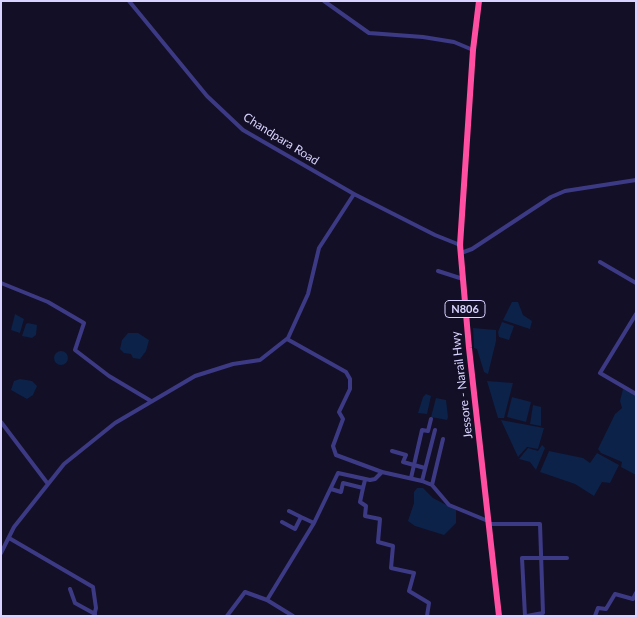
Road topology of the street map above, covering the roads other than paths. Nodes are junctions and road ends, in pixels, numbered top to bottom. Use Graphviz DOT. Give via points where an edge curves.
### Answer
graph roads {
  1 [pos="129,1"];
  2 [pos="324,1"];
  3 [pos="479,1"];
  4 [pos="473,50"];
  5 [pos="636,180"];
  6 [pos="354,194"];
  7 [pos="460,245"];
  8 [pos="461,253"];
  9 [pos="600,262"];
  10 [pos="438,271"];
  11 [pos="463,279"];
  12 [pos="1,283"];
  13 [pos="636,283"];
  14 [pos="465,309"];
  15 [pos="476,310"];
  16 [pos="636,314"];
  17 [pos="287,339"];
  18 [pos="636,394"];
  19 [pos="151,400"];
  20 [pos="431,419"];
  21 [pos="1,422"];
  22 [pos="435,430"];
  23 [pos="444,440"];
  24 [pos="392,451"];
  25 [pos="406,455"];
  26 [pos="416,457"];
  27 [pos="414,465"];
  28 [pos="425,468"];
  29 [pos="382,472"];
  30 [pos="411,478"];
  31 [pos="365,480"];
  32 [pos="422,481"];
  33 [pos="48,484"];
  34 [pos="353,485"];
  35 [pos="432,485"];
  36 [pos="363,488"];
  37 [pos="331,489"];
  38 [pos="350,492"];
  39 [pos="289,511"];
  40 [pos="301,517"];
  41 [pos="282,522"];
  42 [pos="314,523"];
  43 [pos="490,523"];
  44 [pos="9,538"];
  45 [pos="1,553"];
  46 [pos="542,557"];
  47 [pos="567,558"];
  48 [pos="70,590"];
  49 [pos="636,593"];
  50 [pos="267,600"];
  51 [pos="95,615"];
  52 [pos="227,616"];
  53 [pos="293,616"];
  54 [pos="427,616"];
  55 [pos="499,616"];
  56 [pos="526,616"];
  57 [pos="595,616"];
  1 -- 6 [label="street, Chandpara Road" via="207,96 243,130"];
  2 -- 4 [label="street" via="370,33 439,39"];
  3 -- 4 [label="highway, Jessore - Narail Hwy / N806"];
  4 -- 7 [label="highway, Jessore - Narail Hwy / N806"];
  5 -- 8 [label="street" via="551,197"];
  6 -- 7 [label="street, Chandpara Road"];
  6 -- 17 [label="street" via="323,241 308,294"];
  7 -- 8 [label="highway, Jessore - Narail Hwy / N806"];
  8 -- 11 [label="highway, Jessore - Narail Hwy / N806"];
  9 -- 13 [label="street"];
  10 -- 11 [label="street"];
  11 -- 14 [label="highway, Jessore - Narail Hwy / N806"];
  12 -- 19 [label="street" via="48,302 84,323 75,350 109,376"];
  14 -- 15 [label="street"];
  14 -- 43 [label="highway, Jessore - Narail Hwy / N806"];
  16 -- 18 [label="street" via="600,373"];
  17 -- 19 [label="street" via="260,360 233,364 195,376"];
  17 -- 29 [label="street" via="346,372 350,389 339,412 344,419 333,446 336,455"];
  19 -- 33 [label="street" via="115,423 64,464"];
  20 -- 26 [label="street" via="428,432 422,430"];
  21 -- 33 [label="street"];
  22 -- 28 [label="street"];
  23 -- 35 [label="street"];
  24 -- 25 [label="street"];
  25 -- 26 [label="street"];
  25 -- 27 [label="street" via="403,462"];
  26 -- 27 [label="street"];
  27 -- 28 [label="street"];
  27 -- 30 [label="street"];
  28 -- 32 [label="street"];
  29 -- 30 [label="street"];
  29 -- 42 [label="street" via="370,480 338,473"];
  30 -- 32 [label="street"];
  31 -- 36 [label="street"];
  32 -- 35 [label="street"];
  33 -- 44 [label="street"];
  34 -- 36 [label="street"];
  34 -- 37 [label="street" via="344,483 341,492"];
  34 -- 38 [label="street"];
  35 -- 43 [label="street" via="449,505"];
  36 -- 54 [label="street" via="360,502 366,506 365,516 380,519 378,542 393,546 391,568 414,573 409,591 430,603"];
  39 -- 40 [label="street"];
  40 -- 41 [label="street" via="294,529"];
  40 -- 42 [label="street"];
  42 -- 50 [label="street"];
  43 -- 46 [label="street" via="540,523"];
  43 -- 55 [label="highway, Jessore - Narail Hwy / N806"];
  44 -- 45 [label="street"];
  44 -- 51 [label="street" via="93,587"];
  46 -- 47 [label="street"];
  46 -- 56 [label="street" via="543,614"];
  46 -- 56 [label="street" via="522,558"];
  48 -- 51 [label="street" via="75,603"];
  49 -- 57 [label="street" via="633,599 615,594 606,609 598,608"];
  50 -- 52 [label="street" via="245,592"];
  50 -- 53 [label="street"];
}
